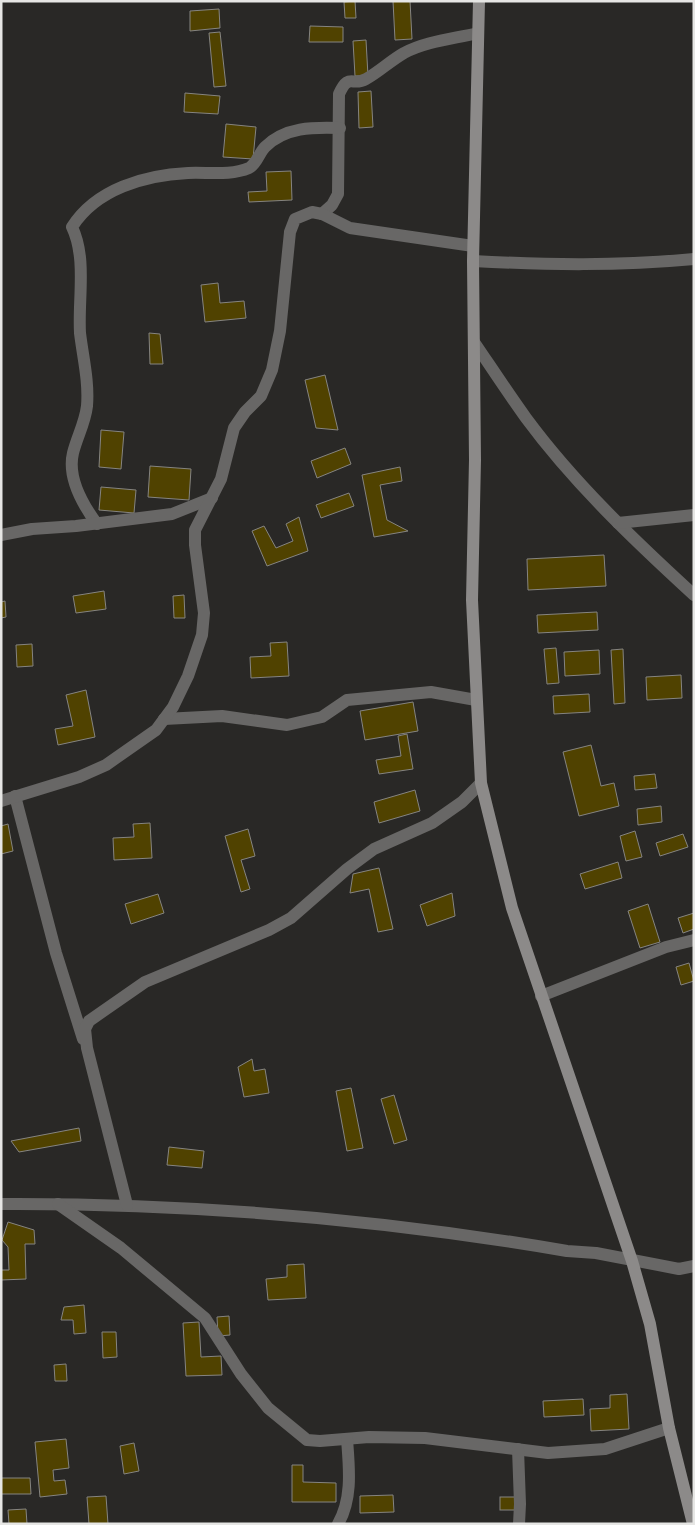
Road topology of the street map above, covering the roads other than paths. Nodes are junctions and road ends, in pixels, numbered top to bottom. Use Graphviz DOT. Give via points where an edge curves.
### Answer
graph roads {
  1 [pos="479,1"];
  2 [pos="478,33"];
  3 [pos="340,128"];
  4 [pos="322,214"];
  5 [pos="473,246"];
  6 [pos="694,259"];
  7 [pos="473,261"];
  8 [pos="474,342"];
  9 [pos="212,498"];
  10 [pos="694,515"];
  11 [pos="618,523"];
  12 [pos="97,524"];
  13 [pos="1,535"];
  14 [pos="694,594"];
  15 [pos="476,700"];
  16 [pos="164,718"];
  17 [pos="481,783"];
  18 [pos="15,796"];
  19 [pos="1,800"];
  20 [pos="694,940"];
  21 [pos="541,996"];
  22 [pos="86,1048"];
  23 [pos="1,1204"];
  24 [pos="58,1204"];
  25 [pos="127,1205"];
  26 [pos="632,1261"];
  27 [pos="694,1266"];
  28 [pos="669,1428"];
  29 [pos="347,1438"];
  30 [pos="518,1449"];
  31 [pos="338,1524"];
  32 [pos="519,1524"];
  33 [pos="693,1524"];
  1 -- 2 [label="street"];
  2 -- 3 [label="street" via="420,46 367,79 346,82 339,94"];
  2 -- 5 [label="street"];
  3 -- 4 [label="street" via="338,194"];
  3 -- 12 [label="street" via="315,127 280,135 263,148 250,167 228,172 156,177 121,187 98,198 79,215 72,227 79,248 80,334 88,383 85,421 73,454 72,467 82,503"];
  4 -- 5 [label="street" via="350,228"];
  4 -- 9 [label="street" via="312,212 295,219 290,232 280,331 272,370 261,396 234,428 221,479"];
  5 -- 7 [label="street"];
  6 -- 7 [label="street" via="556,266"];
  7 -- 8 [label="street"];
  8 -- 11 [label="street" via="560,461"];
  8 -- 15 [label="street" via="472,600"];
  9 -- 12 [label="street" via="172,514"];
  9 -- 16 [label="street" via="195,530 194,544 204,613 202,635 188,676"];
  10 -- 11 [label="street"];
  11 -- 14 [label="street"];
  12 -- 13 [label="street"];
  15 -- 16 [label="street" via="431,692 347,700 322,717 287,725 222,716"];
  15 -- 17 [label="street"];
  16 -- 18 [label="street" via="156,730 106,765 79,778"];
  17 -- 21 [label="street" via="512,908"];
  17 -- 22 [label="street" via="462,802 432,823 374,849 291,918 145,982 89,1021 85,1029"];
  18 -- 19 [label="street"];
  18 -- 22 [label="street" via="56,953"];
  20 -- 21 [label="street" via="666,947"];
  21 -- 26 [label="street"];
  22 -- 25 [label="street"];
  23 -- 24 [label="street"];
  24 -- 25 [label="street"];
  24 -- 29 [label="street" via="121,1248 205,1318 241,1374 268,1408 298,1434 307,1440 320,1442"];
  25 -- 26 [label="street" via="365,1221 567,1252 596,1253"];
  26 -- 27 [label="street" via="679,1269"];
  26 -- 28 [label="street" via="650,1324"];
  28 -- 30 [label="street" via="605,1448 548,1453"];
  28 -- 33 [label="street"];
  29 -- 30 [label="street" via="425,1438"];
  29 -- 31 [label="street" via="347,1502"];
  30 -- 32 [label="street"];
}
